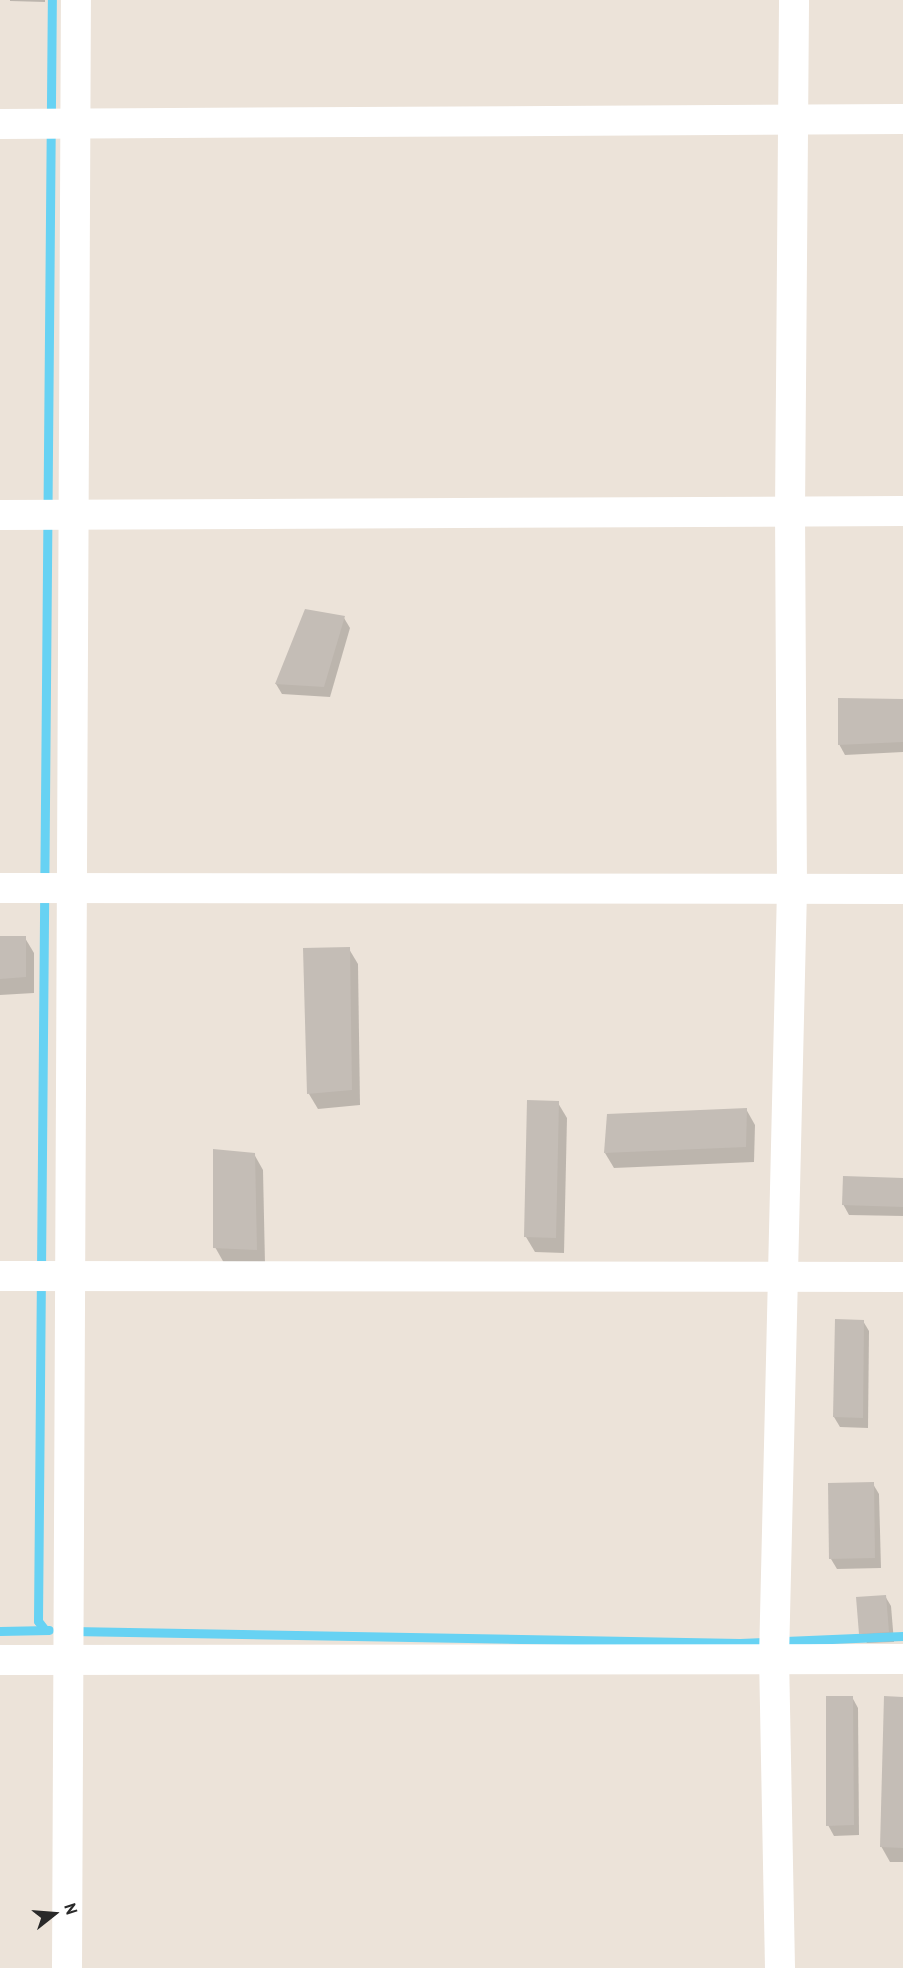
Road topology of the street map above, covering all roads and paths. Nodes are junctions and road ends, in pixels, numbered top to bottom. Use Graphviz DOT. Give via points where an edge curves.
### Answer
graph roads {
  1 [pos="76,0"];
  2 [pos="794,0"];
  3 [pos="795,118"];
  4 [pos="903,119"];
  5 [pos="0,124"];
  6 [pos="76,124"];
  7 [pos="903,511"];
  8 [pos="790,513"];
  9 [pos="0,514"];
  10 [pos="74,516"];
  11 [pos="0,888"];
  12 [pos="72,888"];
  13 [pos="903,889"];
  14 [pos="792,890"];
  15 [pos="0,1276"];
  16 [pos="70,1276"];
  17 [pos="785,1276"];
  18 [pos="903,1277"];
  19 [pos="774,1659"];
  20 [pos="903,1659"];
  21 [pos="0,1660"];
  22 [pos="69,1662"];
  23 [pos="68,1968"];
  24 [pos="780,1968"];
  1 -- 6 [label="street"];
  2 -- 3 [label="street"];
  3 -- 4 [label="street"];
  3 -- 6 [label="street"];
  3 -- 8 [label="street"];
  5 -- 6 [label="street"];
  6 -- 10 [label="street"];
  7 -- 8 [label="street"];
  8 -- 10 [label="street"];
  8 -- 14 [label="street"];
  9 -- 10 [label="street"];
  10 -- 12 [label="street"];
  11 -- 12 [label="street"];
  12 -- 14 [label="street"];
  12 -- 16 [label="street"];
  13 -- 14 [label="street"];
  14 -- 17 [label="street"];
  15 -- 16 [label="street"];
  16 -- 17 [label="street"];
  16 -- 22 [label="street"];
  17 -- 18 [label="street"];
  17 -- 19 [label="street"];
  19 -- 20 [label="street"];
  19 -- 22 [label="street"];
  19 -- 24 [label="street"];
  21 -- 22 [label="street"];
  22 -- 23 [label="street"];
}
